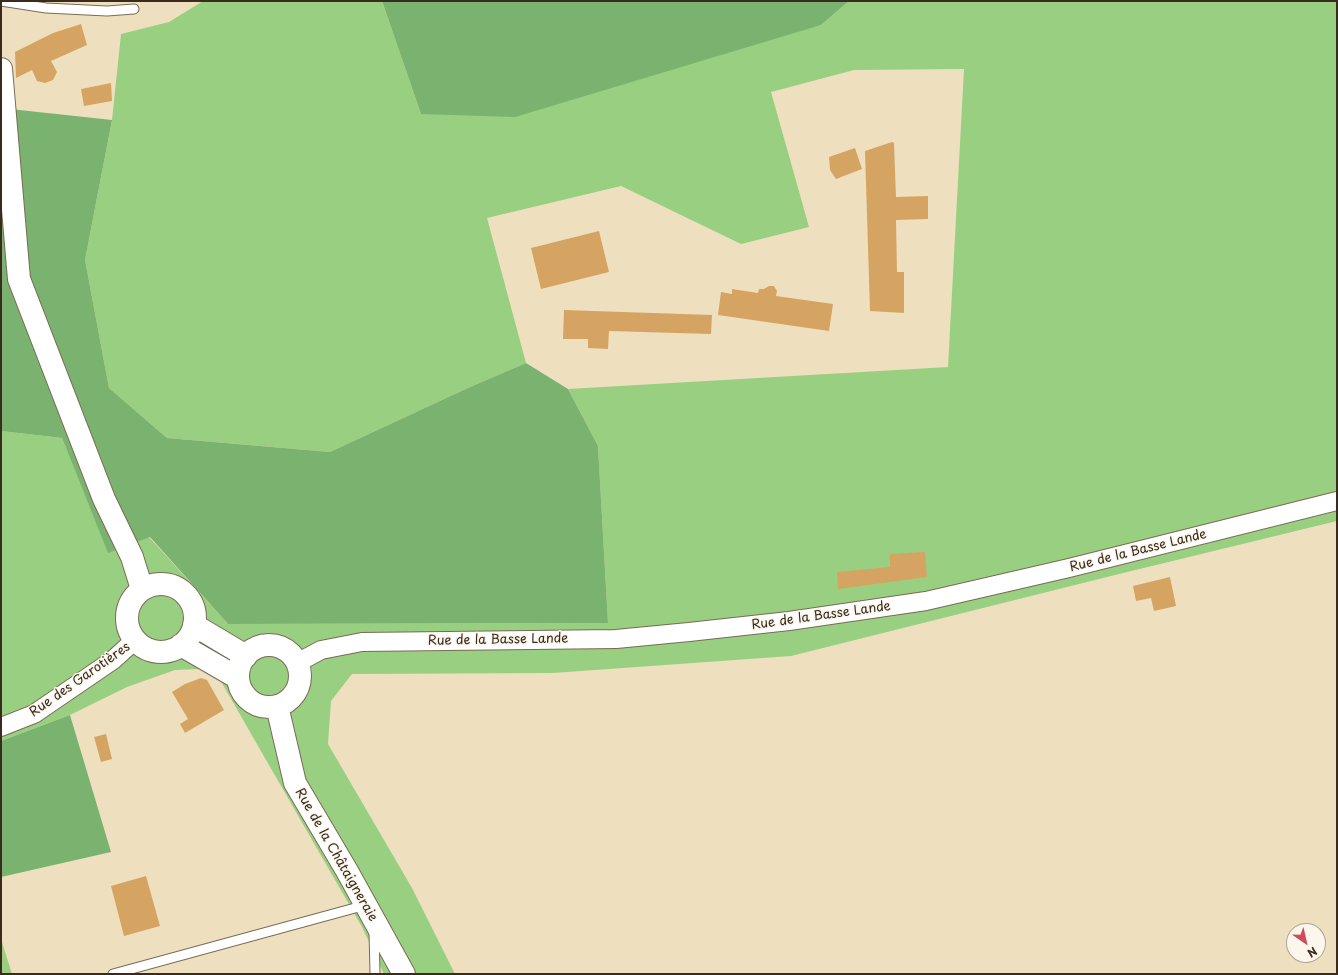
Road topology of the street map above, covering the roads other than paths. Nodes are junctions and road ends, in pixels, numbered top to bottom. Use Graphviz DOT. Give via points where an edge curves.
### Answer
graph roads {
  1 [pos="1,1"];
  2 [pos="134,9"];
  3 [pos="1,69"];
  4 [pos="1337,501"];
  5 [pos="142,589"];
  6 [pos="194,625"];
  7 [pos="136,640"];
  8 [pos="180,645"];
  9 [pos="246,656"];
  10 [pos="297,663"];
  11 [pos="238,678"];
  12 [pos="277,706"];
  13 [pos="1,727"];
  14 [pos="370,912"];
  15 [pos="113,974"];
  16 [pos="375,974"];
  17 [pos="404,974"];
  1 -- 2 [label="lane" via="46,8 107,11"];
  3 -- 5 [label="street" via="19,279 104,499 132,557"];
  4 -- 10 [label="street, Rue de la Basse Lande" via="1069,568 919,602 789,621 616,639 362,642 321,650"];
  5 -- 6 [label="street" via="164,584 175,587 185,594 191,603 195,614"];
  5 -- 7 [label="street" via="134,597 127,619 129,630"];
  6 -- 8 [label="street" via="191,633"];
  6 -- 9 [label="street"];
  7 -- 8 [label="street" via="143,646 162,652"];
  7 -- 13 [label="street, Rue des Garotières" via="113,660 34,714"];
  8 -- 11 [label="street"];
  9 -- 10 [label="street" via="254,649 274,645 292,654"];
  9 -- 11 [label="street" via="240,666"];
  10 -- 12 [label="street" via="300,672 298,689 286,703"];
  11 -- 12 [label="street" via="244,695 251,701 259,706"];
  12 -- 14 [label="street, Rue de la Châtaigneraie" via="295,783"];
  14 -- 15 [label="lane"];
  14 -- 16 [label="lane"];
  14 -- 17 [label="street, Rue de la Châtaigneraie"];
}
